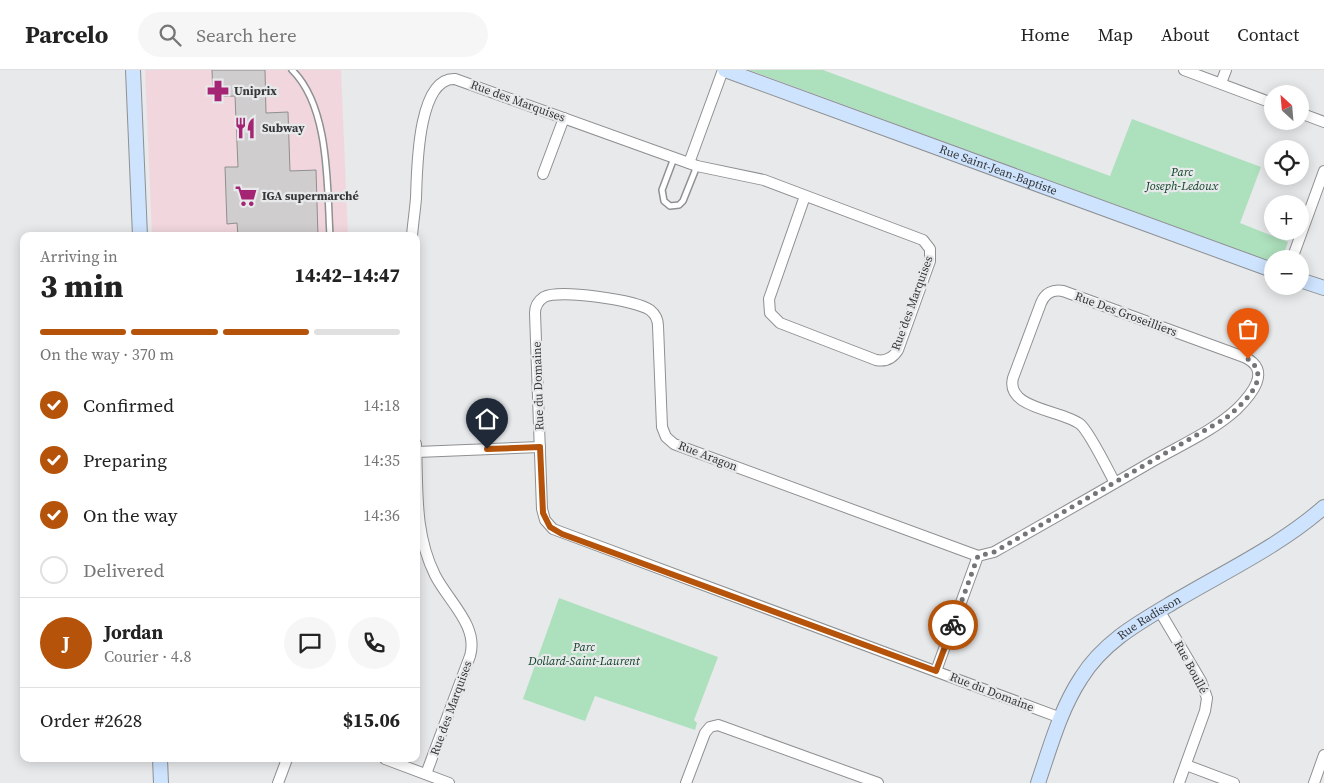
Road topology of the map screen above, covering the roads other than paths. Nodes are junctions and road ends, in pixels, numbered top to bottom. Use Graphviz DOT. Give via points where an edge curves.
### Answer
graph roads {
  1 [pos="133,70"];
  2 [pos="292,70"];
  3 [pos="724,70"];
  4 [pos="1184,70"];
  5 [pos="1226,70"];
  6 [pos="1221,83"];
  7 [pos="1264,100"];
  8 [pos="1309,116"];
  9 [pos="564,118"];
  10 [pos="1324,122"];
  11 [pos="674,158"];
  12 [pos="693,165"];
  13 [pos="1324,171"];
  14 [pos="543,174"];
  15 [pos="805,196"];
  16 [pos="140,232"];
  17 [pos="330,232"];
  18 [pos="412,232"];
  19 [pos="1295,250"];
  20 [pos="1264,267"];
  21 [pos="1309,283"];
  22 [pos="1324,288"];
  23 [pos="541,299"];
  24 [pos="540,447"];
  25 [pos="420,452"];
  26 [pos="1115,483"];
  27 [pos="1324,507"];
  28 [pos="420,526"];
  29 [pos="978,556"];
  30 [pos="1159,610"];
  31 [pos="936,671"];
  32 [pos="1061,718"];
  33 [pos="1324,755"];
  34 [pos="160,762"];
  35 [pos="286,762"];
  36 [pos="393,762"];
  37 [pos="1186,765"];
  38 [pos="426,774"];
  39 [pos="161,783"];
  40 [pos="278,783"];
  41 [pos="450,783"];
  42 [pos="686,783"];
  43 [pos="878,783"];
  44 [pos="1038,783"];
  45 [pos="1179,783"];
  46 [pos="1234,783"];
  47 [pos="1314,783"];
  1 -- 16 [label="street"];
  2 -- 17 [label="lane" via="309,95 323,137"];
  3 -- 12 [label="street"];
  3 -- 20 [label="street, Rue Saint-Jean-Baptiste"];
  4 -- 6 [label="street"];
  5 -- 6 [label="street"];
  6 -- 7 [label="street"];
  8 -- 10 [label="street"];
  9 -- 11 [label="street, Rue des Marquises"];
  9 -- 14 [label="street"];
  9 -- 18 [label="street, Rue des Marquises" via="455,78 440,82 428,105 419,134"];
  11 -- 12 [label="street, Rue des Marquises"];
  11 -- 12 [label="lane" via="662,193 668,205 676,206 683,201"];
  12 -- 15 [label="street, Rue des Marquises" via="761,180"];
  13 -- 19 [label="street"];
  15 -- 15 [label="street, Rue des Marquises" via="920,238 929,246 930,261 898,350 889,359 876,360 802,333 780,324 770,313 769,298"];
  21 -- 22 [label="street"];
  23 -- 24 [label="street, Rue du Domaine" via="535,313"];
  23 -- 29 [label="street, Rue Aragon" via="553,295 596,297 645,308 654,314 658,326 662,427 674,444"];
  24 -- 25 [label="street"];
  24 -- 31 [label="street, Rue du Domaine" via="543,513 547,524 556,531"];
  26 -- 26 [label="street, Rue Des Groseilliers" via="1226,418 1256,387 1257,370 1244,357 1063,291 1051,291 1041,303 1013,378 1013,390 1021,400 1080,424"];
  26 -- 29 [label="street, Rue Des Groseilliers" via="994,552"];
  27 -- 30 [label="street, Rue Radisson" via="1288,535"];
  28 -- 38 [label="street, Rue des Marquises" via="424,549 441,586 468,626 472,643"];
  29 -- 31 [label="street"];
  30 -- 32 [label="street, Rue Radisson" via="1124,632 1101,653 1081,678"];
  30 -- 37 [label="street, Rue Boullé" via="1207,698"];
  31 -- 32 [label="street, Rue du Domaine"];
  32 -- 44 [label="street, Rue Radisson"];
  33 -- 47 [label="street"];
  34 -- 39 [label="street"];
  35 -- 40 [label="street"];
  36 -- 38 [label="street"];
  37 -- 45 [label="street, Rue Boullé"];
  37 -- 46 [label="street"];
  38 -- 41 [label="street"];
  42 -- 43 [label="street" via="704,734 712,726 720,726"];
}
